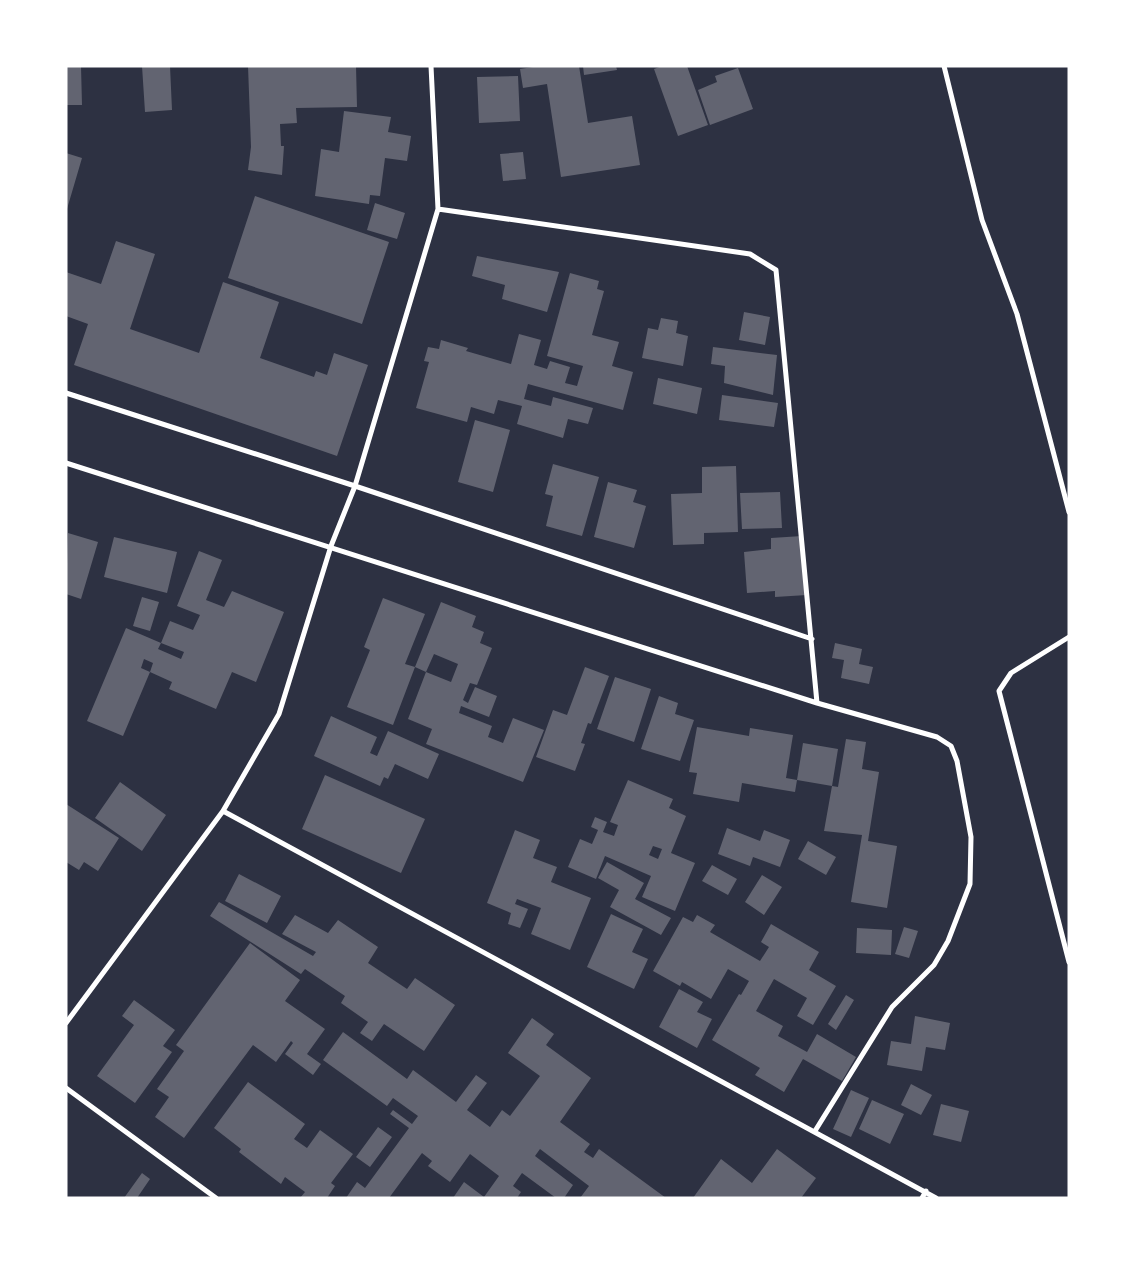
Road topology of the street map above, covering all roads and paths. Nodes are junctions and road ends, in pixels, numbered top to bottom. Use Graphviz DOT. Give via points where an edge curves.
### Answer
graph roads {
  1 [pos="431,66"];
  2 [pos="944,66"];
  3 [pos="438,209"];
  4 [pos="66,393"];
  5 [pos="66,463"];
  6 [pos="355,486"];
  7 [pos="1069,512"];
  8 [pos="331,546"];
  9 [pos="1069,637"];
  10 [pos="812,639"];
  11 [pos="817,703"];
  12 [pos="223,811"];
  13 [pos="1069,962"];
  14 [pos="66,1023"];
  15 [pos="66,1088"];
  16 [pos="815,1131"];
  17 [pos="926,1191"];
  18 [pos="216,1198"];
  19 [pos="922,1198"];
  20 [pos="936,1198"];
  1 -- 3 [label="street"];
  2 -- 7 [label="street" via="982,220 1017,314"];
  3 -- 6 [label="street"];
  3 -- 10 [label="street" via="750,254 776,270"];
  4 -- 6 [label="street"];
  5 -- 8 [label="street"];
  6 -- 8 [label="street"];
  6 -- 10 [label="street"];
  8 -- 11 [label="street"];
  8 -- 12 [label="street" via="279,714"];
  9 -- 13 [label="street" via="1010,673 999,691"];
  10 -- 11 [label="street"];
  11 -- 16 [label="street" via="937,737 951,746 957,761 971,837 970,884 948,941 934,964 892,1007"];
  12 -- 14 [label="street"];
  12 -- 16 [label="street"];
  15 -- 18 [label="street"];
  16 -- 17 [label="street"];
  17 -- 19 [label="street"];
  17 -- 20 [label="street"];
}
